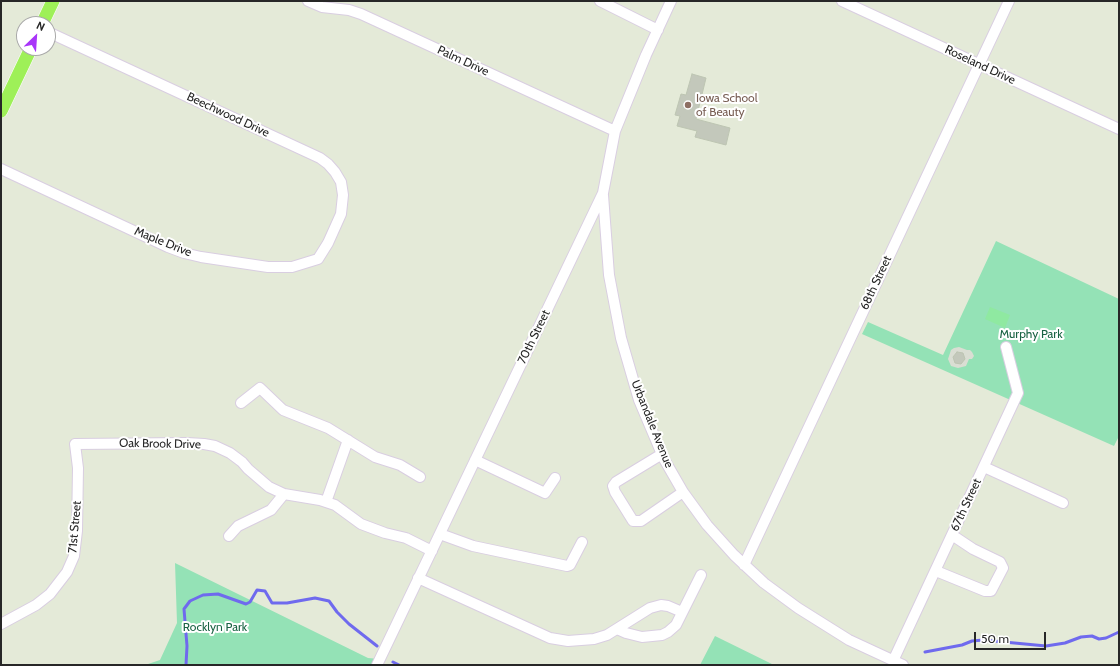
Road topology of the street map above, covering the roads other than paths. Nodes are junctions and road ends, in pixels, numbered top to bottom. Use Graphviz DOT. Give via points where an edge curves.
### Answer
graph roads {
  1 [pos="53,1"];
  2 [pos="308,1"];
  3 [pos="600,1"];
  4 [pos="672,1"];
  5 [pos="842,1"];
  6 [pos="1009,1"];
  7 [pos="46,16"];
  8 [pos="658,30"];
  9 [pos="56,36"];
  10 [pos="27,56"];
  11 [pos="979,65"];
  12 [pos="1,111"];
  13 [pos="1119,129"];
  14 [pos="615,131"];
  15 [pos="1,169"];
  16 [pos="603,193"];
  17 [pos="328,243"];
  18 [pos="1006,347"];
  19 [pos="241,403"];
  20 [pos="348,440"];
  21 [pos="75,444"];
  22 [pos="662,454"];
  23 [pos="475,460"];
  24 [pos="984,467"];
  25 [pos="420,477"];
  26 [pos="555,478"];
  27 [pos="683,492"];
  28 [pos="284,494"];
  29 [pos="326,502"];
  30 [pos="1063,503"];
  31 [pos="440,534"];
  32 [pos="952,535"];
  33 [pos="229,536"];
  34 [pos="582,542"];
  35 [pos="432,551"];
  36 [pos="744,565"];
  37 [pos="936,571"];
  38 [pos="701,575"];
  39 [pos="418,578"];
  40 [pos="682,612"];
  41 [pos="1,624"];
  42 [pos="617,629"];
  43 [pos="893,660"];
  44 [pos="377,665"];
  45 [pos="903,665"];
  1 -- 7 [label="main road"];
  2 -- 14 [label="street, Palm Drive" via="322,7 361,14"];
  3 -- 8 [label="street"];
  4 -- 8 [label="street, 70th Street"];
  5 -- 11 [label="street, Roseland Drive"];
  6 -- 11 [label="street, 68th Street"];
  8 -- 14 [label="street, 70th Street"];
  9 -- 17 [label="street, Beechwood Drive" via="320,158 328,164 341,182 343,195 341,214"];
  10 -- 12 [label="main road"];
  11 -- 13 [label="street, Roseland Drive"];
  11 -- 36 [label="street, 68th Street"];
  14 -- 16 [label="street, 70th Street"];
  15 -- 17 [label="street, Maple Drive" via="168,247 201,257 268,267 292,267 318,259"];
  16 -- 22 [label="street, Urbandale Avenue" via="608,275 620,338 639,400"];
  16 -- 23 [label="street, 70th Street"];
  18 -- 24 [label="street, 67th Street" via="1018,393"];
  19 -- 20 [label="street" via="260,388 283,410 328,428"];
  20 -- 25 [label="street" via="376,457 400,465"];
  20 -- 29 [label="street"];
  21 -- 28 [label="street, Oak Brook Drive" via="187,443 215,446 242,462 261,482"];
  21 -- 41 [label="street, 71st Street" via="78,468 74,556 62,580 50,594 36,605"];
  22 -- 27 [label="street, Urbandale Avenue"];
  22 -- 27 [label="street" via="616,482 613,486 615,492 633,521 641,521"];
  23 -- 26 [label="street" via="545,493"];
  23 -- 31 [label="street, 70th Street"];
  24 -- 30 [label="street"];
  24 -- 32 [label="street, 67th Street"];
  27 -- 36 [label="street, Urbandale Avenue" via="707,525"];
  28 -- 29 [label="street, Oak Brook Drive"];
  28 -- 33 [label="street" via="271,510 238,526"];
  29 -- 35 [label="street, Oak Brook Drive" via="335,505 361,524 406,538"];
  31 -- 34 [label="street" via="473,546 567,566 570,565"];
  31 -- 35 [label="street, 70th Street"];
  32 -- 37 [label="street, 67th Street"];
  32 -- 37 [label="street" via="1000,562 1004,568 991,591 985,591"];
  35 -- 39 [label="street, 70th Street"];
  36 -- 43 [label="street, Urbandale Avenue" via="764,583 822,623 849,640"];
  37 -- 43 [label="street, 67th Street"];
  38 -- 40 [label="street"];
  39 -- 42 [label="street" via="550,638 568,641 594,639"];
  39 -- 44 [label="street, 70th Street"];
  40 -- 42 [label="street" via="661,605 650,608"];
  40 -- 42 [label="street" via="676,624 662,635 633,636"];
  43 -- 45 [label="street, Urbandale Avenue"];
}
